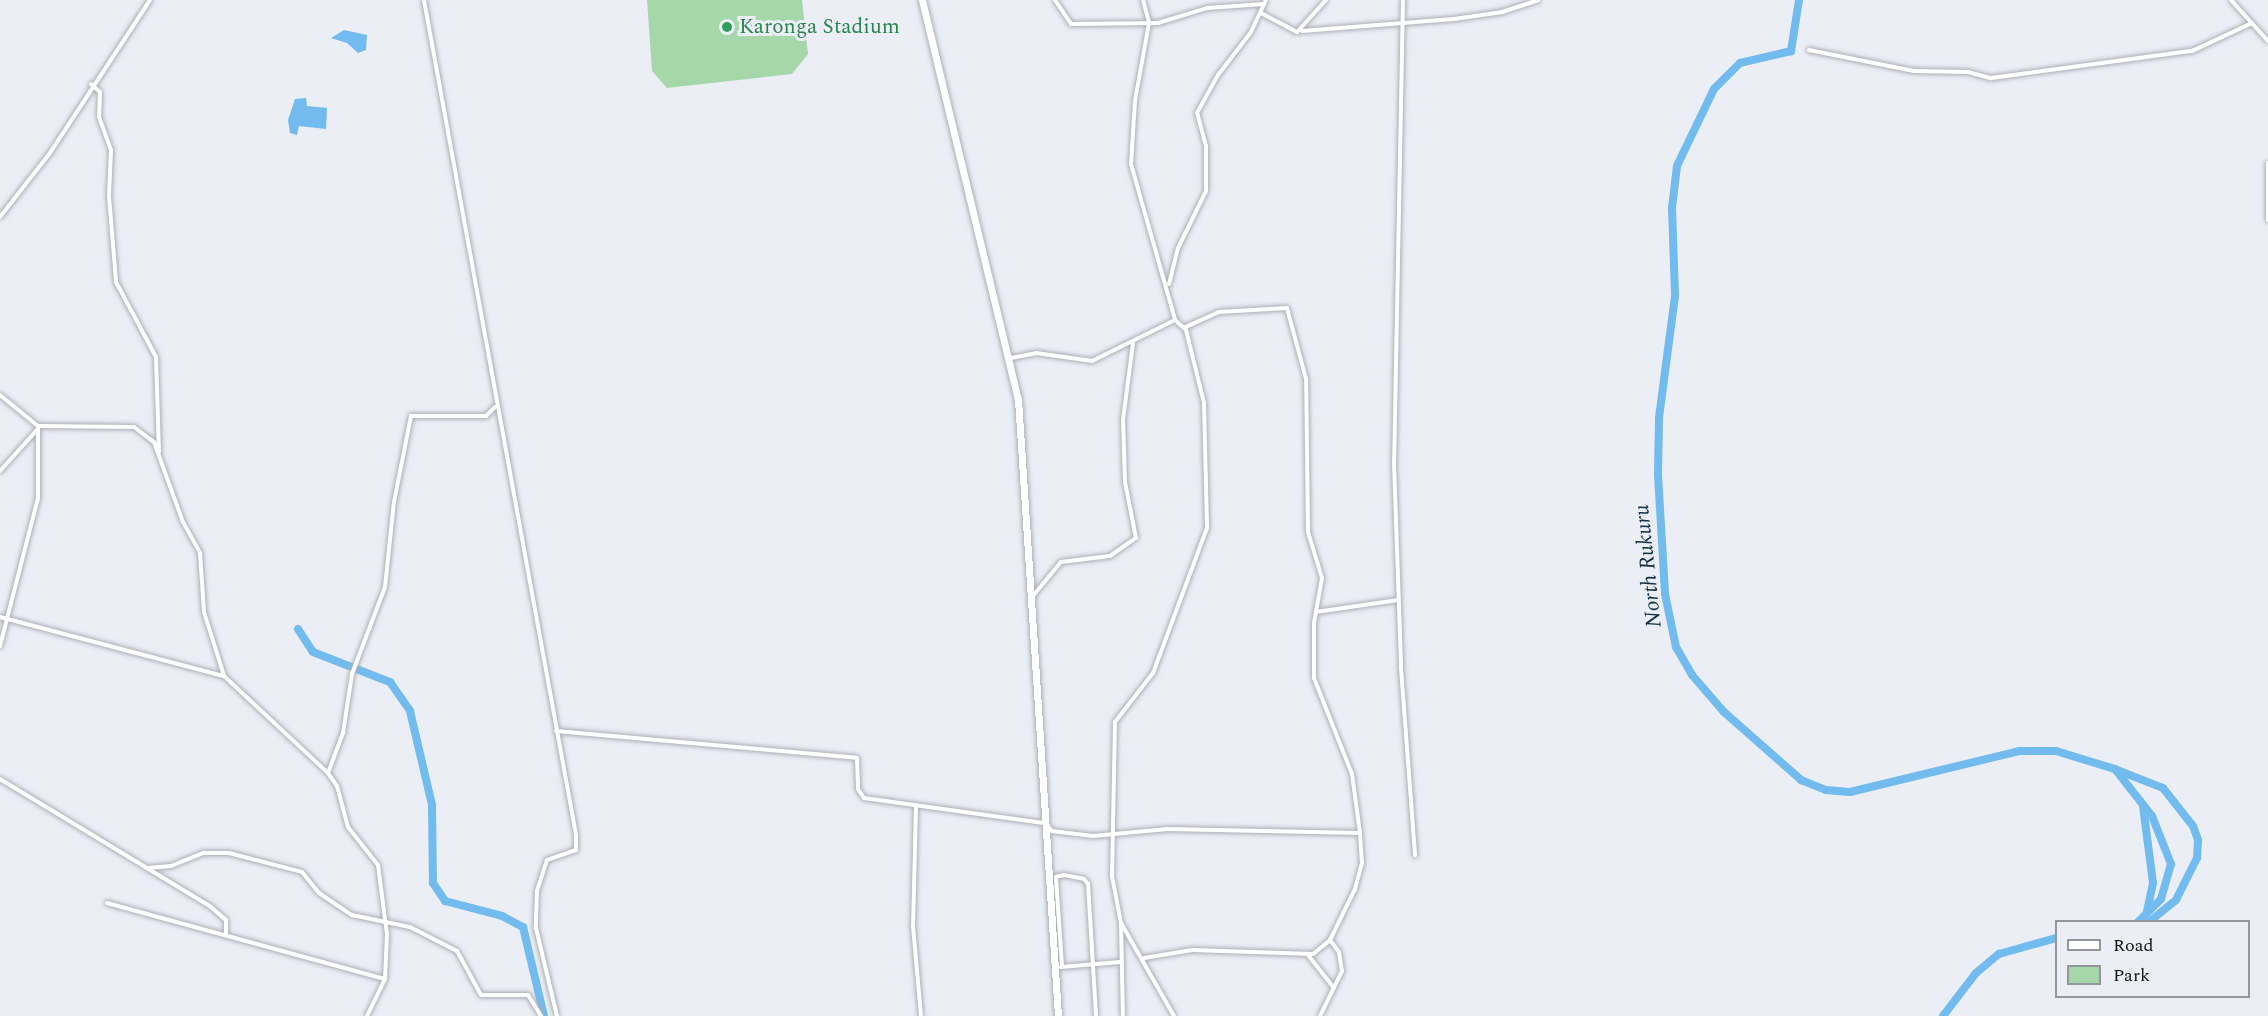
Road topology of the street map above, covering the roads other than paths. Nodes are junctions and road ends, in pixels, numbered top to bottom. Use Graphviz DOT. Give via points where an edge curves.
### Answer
graph roads {
  1 [pos="150,0"];
  2 [pos="424,0"];
  3 [pos="922,0"];
  4 [pos="1055,0"];
  5 [pos="1143,0"];
  6 [pos="1326,0"];
  7 [pos="1403,0"];
  8 [pos="1539,0"];
  9 [pos="2230,0"];
  10 [pos="1265,2"];
  11 [pos="1261,13"];
  12 [pos="1149,23"];
  13 [pos="2252,23"];
  14 [pos="1400,25"];
  15 [pos="1302,31"];
  16 [pos="2268,41"];
  17 [pos="1809,50"];
  18 [pos="91,84"];
  19 [pos="2268,163"];
  20 [pos="0,217"];
  21 [pos="2268,220"];
  22 [pos="1168,285"];
  23 [pos="1174,320"];
  24 [pos="1185,327"];
  25 [pos="1133,343"];
  26 [pos="1011,358"];
  27 [pos="0,395"];
  28 [pos="495,405"];
  29 [pos="38,428"];
  30 [pos="159,456"];
  31 [pos="0,471"];
  32 [pos="1032,597"];
  33 [pos="1398,600"];
  34 [pos="1316,612"];
  35 [pos="3,617"];
  36 [pos="0,646"];
  37 [pos="224,676"];
  38 [pos="556,731"];
  39 [pos="328,773"];
  40 [pos="0,779"];
  41 [pos="916,806"];
  42 [pos="1045,823"];
  43 [pos="1360,833"];
  44 [pos="1113,834"];
  45 [pos="1415,855"];
  46 [pos="148,868"];
  47 [pos="107,903"];
  48 [pos="387,922"];
  49 [pos="1121,923"];
  50 [pos="226,934"];
  51 [pos="1330,940"];
  52 [pos="1308,955"];
  53 [pos="1144,958"];
  54 [pos="1120,962"];
  55 [pos="1092,963"];
  56 [pos="1058,967"];
  57 [pos="385,979"];
  58 [pos="1334,988"];
  59 [pos="367,1016"];
  60 [pos="541,1016"];
  61 [pos="557,1016"];
  62 [pos="921,1016"];
  63 [pos="1058,1016"];
  64 [pos="1096,1016"];
  65 [pos="1123,1016"];
  66 [pos="1174,1016"];
  67 [pos="1320,1016"];
  1 -- 18 [label="street"];
  2 -- 28 [label="street"];
  3 -- 26 [label="main road"];
  4 -- 12 [label="street" via="1071,24"];
  5 -- 12 [label="street"];
  6 -- 15 [label="street"];
  7 -- 14 [label="street"];
  8 -- 14 [label="street" via="1502,12"];
  9 -- 13 [label="street"];
  10 -- 11 [label="street"];
  10 -- 12 [label="street" via="1207,8"];
  11 -- 15 [label="street" via="1290,30"];
  11 -- 22 [label="street" via="1197,113 1206,146 1206,190 1178,248"];
  12 -- 22 [label="street" via="1135,102 1131,164"];
  13 -- 16 [label="street"];
  13 -- 17 [label="street" via="2192,51 1991,78 1968,72 1906,70"];
  14 -- 15 [label="street"];
  14 -- 33 [label="street" via="1394,463"];
  18 -- 20 [label="street" via="57,143"];
  18 -- 30 [label="street" via="100,92 99,117 111,150 109,196 116,282 156,357"];
  19 -- 21 [label="street"];
  22 -- 23 [label="street"];
  23 -- 24 [label="street"];
  23 -- 25 [label="street"];
  24 -- 34 [label="street" via="1219,312 1287,308 1306,379 1308,532 1322,578"];
  24 -- 44 [label="street" via="1204,410 1209,459 1203,486 1206,537 1153,673 1115,722"];
  25 -- 26 [label="street" via="1092,361 1036,353"];
  25 -- 32 [label="street" via="1123,408 1125,482 1134,541 1110,556 1061,562"];
  26 -- 32 [label="main road"];
  27 -- 29 [label="street"];
  28 -- 38 [label="street"];
  28 -- 39 [label="street" via="486,416 411,416 394,502 385,587 352,674 343,733"];
  29 -- 30 [label="street" via="134,427 148,434"];
  29 -- 31 [label="street" via="17,447"];
  29 -- 35 [label="street" via="36,511"];
  30 -- 37 [label="street" via="200,553 204,612"];
  32 -- 42 [label="main road"];
  33 -- 34 [label="street"];
  33 -- 45 [label="street"];
  34 -- 43 [label="street" via="1316,691 1352,774"];
  35 -- 36 [label="street"];
  35 -- 37 [label="street"];
  37 -- 39 [label="street"];
  38 -- 41 [label="street" via="857,758 860,796"];
  38 -- 61 [label="street" via="577,849 548,860 537,891 536,924"];
  39 -- 48 [label="street" via="338,786 348,827 381,871"];
  40 -- 46 [label="street"];
  41 -- 42 [label="street"];
  41 -- 62 [label="street" via="913,933"];
  42 -- 44 [label="street" via="1052,831"];
  42 -- 56 [label="main road"];
  43 -- 44 [label="street" via="1168,829"];
  43 -- 51 [label="street" via="1358,880"];
  44 -- 49 [label="street" via="1113,885"];
  46 -- 48 [label="street" via="171,866 204,854 240,855 302,872 339,908 364,920"];
  46 -- 50 [label="street" via="222,916"];
  47 -- 50 [label="street"];
  48 -- 57 [label="street"];
  48 -- 60 [label="street" via="415,928 457,951 481,995 528,995"];
  49 -- 53 [label="street"];
  49 -- 54 [label="street"];
  50 -- 57 [label="street"];
  51 -- 52 [label="street"];
  51 -- 58 [label="street" via="1339,952 1342,970"];
  52 -- 53 [label="street" via="1192,951"];
  52 -- 58 [label="street"];
  53 -- 66 [label="street"];
  54 -- 55 [label="street"];
  54 -- 65 [label="street"];
  55 -- 56 [label="street"];
  55 -- 56 [label="street" via="1088,884 1084,879 1064,876 1056,877"];
  55 -- 64 [label="street"];
  56 -- 63 [label="main road"];
  57 -- 59 [label="street"];
  58 -- 67 [label="street"];
}
